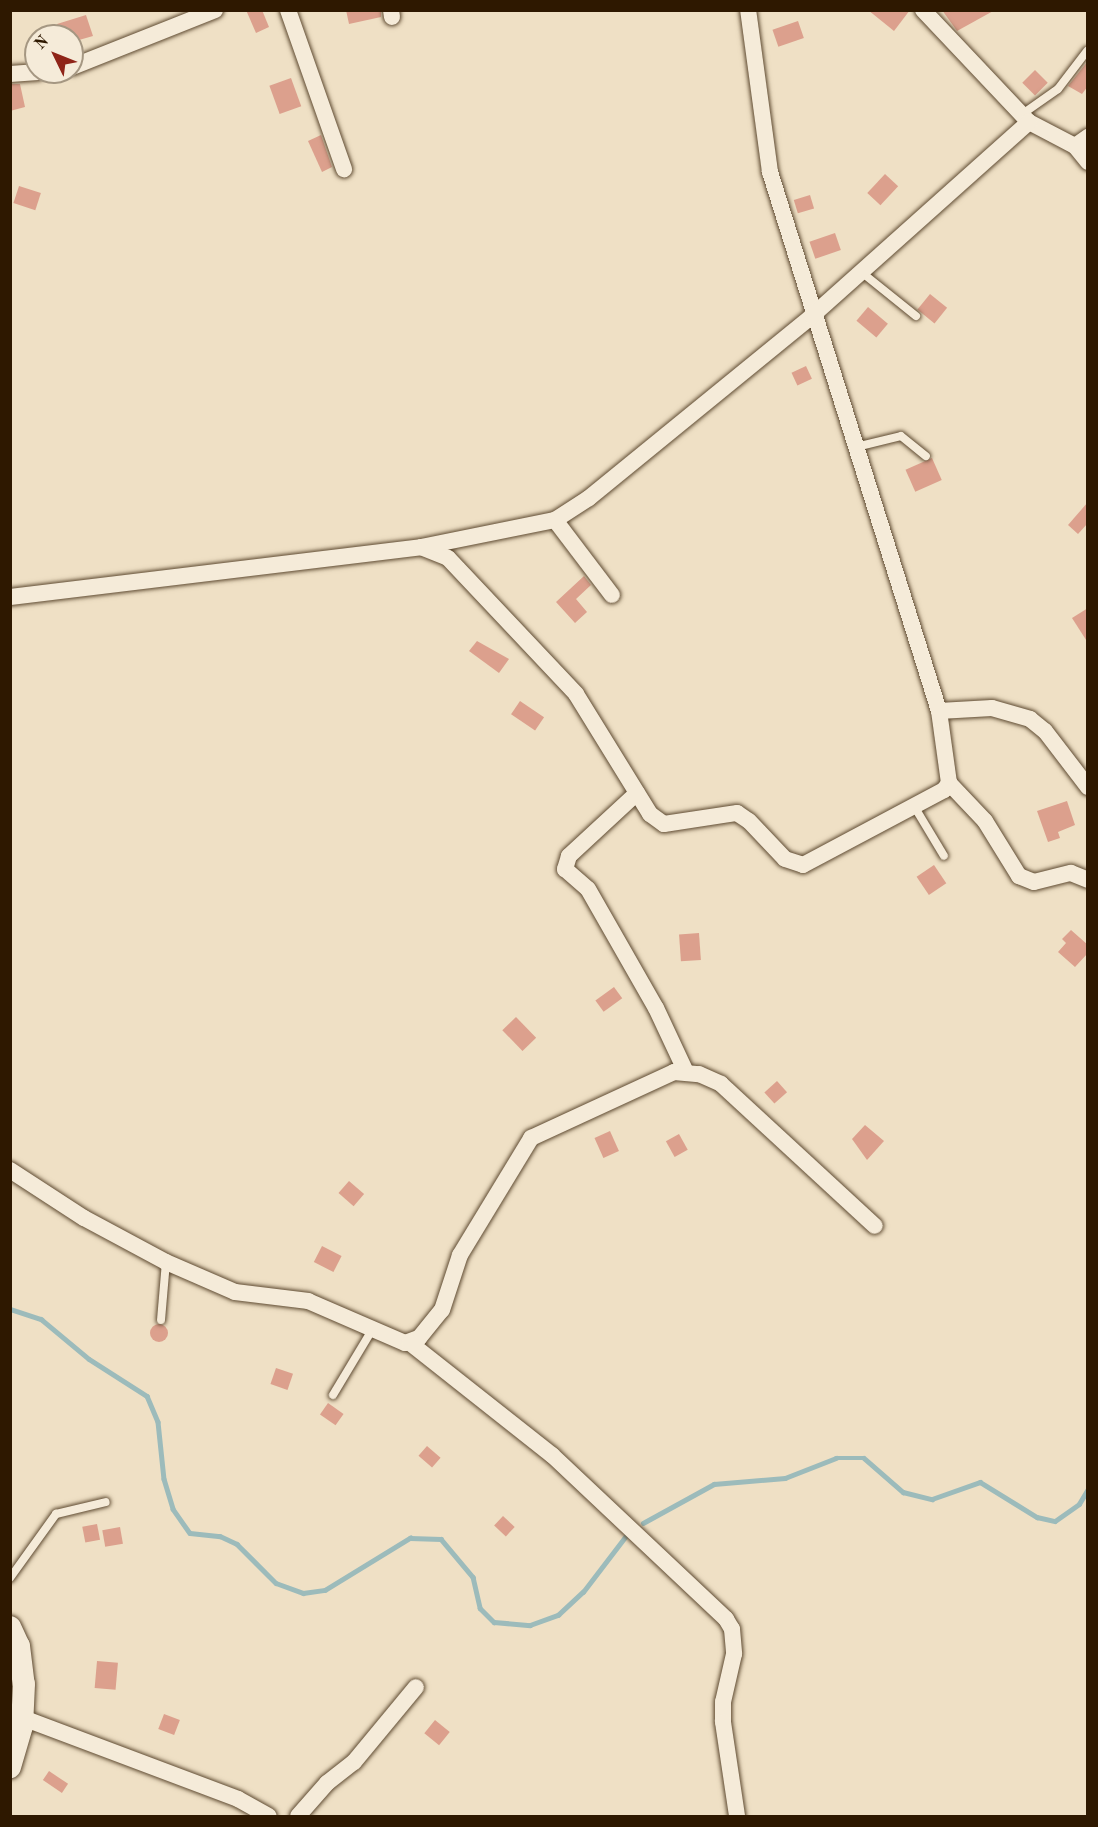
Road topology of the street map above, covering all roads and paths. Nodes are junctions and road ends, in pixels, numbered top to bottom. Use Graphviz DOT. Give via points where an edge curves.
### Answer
graph roads {
  1 [pos="288,10"];
  2 [pos="748,10"];
  3 [pos="923,10"];
  4 [pos="211,11"];
  5 [pos="1088,51"];
  6 [pos="84,62"];
  7 [pos="1025,119"];
  8 [pos="1081,141"];
  9 [pos="1088,162"];
  10 [pos="344,169"];
  11 [pos="860,271"];
  12 [pos="812,316"];
  13 [pos="916,316"];
  14 [pos="856,447"];
  15 [pos="926,456"];
  16 [pos="555,519"];
  17 [pos="421,547"];
  18 [pos="612,595"];
  19 [pos="10,597"];
  20 [pos="939,711"];
  21 [pos="949,783"];
  22 [pos="1088,787"];
  23 [pos="636,793"];
  24 [pos="915,806"];
  25 [pos="944,856"];
  26 [pos="1088,880"];
  27 [pos="686,1072"];
  28 [pos="10,1170"];
  29 [pos="875,1226"];
  30 [pos="166,1262"];
  31 [pos="161,1320"];
  32 [pos="372,1330"];
  33 [pos="410,1343"];
  34 [pos="333,1395"];
  35 [pos="106,1502"];
  36 [pos="10,1578"];
  37 [pos="10,1626"];
  38 [pos="416,1687"];
  39 [pos="23,1718"];
  40 [pos="10,1767"];
  41 [pos="269,1816"];
  42 [pos="298,1816"];
  43 [pos="737,1816"];
  1 -- 10 [label="street"];
  2 -- 12 [label="street" via="770,172"];
  3 -- 7 [label="street"];
  4 -- 6 [label="street"];
  5 -- 7 [label="lane" via="1066,82"];
  7 -- 8 [label="street"];
  7 -- 11 [label="street"];
  8 -- 9 [label="street"];
  11 -- 12 [label="street"];
  11 -- 13 [label="lane"];
  12 -- 14 [label="street"];
  12 -- 16 [label="street" via="589,498"];
  14 -- 15 [label="lane" via="901,436"];
  14 -- 20 [label="street"];
  16 -- 17 [label="street"];
  16 -- 18 [label="street"];
  17 -- 19 [label="street"];
  17 -- 23 [label="street" via="448,558 576,694"];
  20 -- 21 [label="street"];
  20 -- 22 [label="street" via="992,708 1030,719 1045,731"];
  21 -- 24 [label="street"];
  21 -- 26 [label="street" via="985,821 1019,876 1034,882 1071,873"];
  23 -- 24 [label="street" via="650,814 664,824 736,813 749,821 785,860 798,866"];
  23 -- 27 [label="street" via="568,856 565,869 588,889 656,1008"];
  24 -- 25 [label="lane"];
  27 -- 29 [label="street" via="721,1084"];
  27 -- 33 [label="street" via="660,1076 531,1138 460,1255 442,1310"];
  28 -- 30 [label="street" via="84,1218"];
  30 -- 31 [label="lane"];
  30 -- 32 [label="street" via="247,1295 308,1300"];
  32 -- 33 [label="street"];
  32 -- 34 [label="lane"];
  33 -- 43 [label="street" via="552,1455 726,1619 732,1629 734,1654 723,1701 723,1722"];
  35 -- 36 [label="lane" via="56,1514"];
  37 -- 39 [label="main road" via="19,1646"];
  38 -- 42 [label="street" via="354,1762 327,1783"];
  39 -- 40 [label="main road"];
  39 -- 41 [label="street" via="238,1799"];
}
